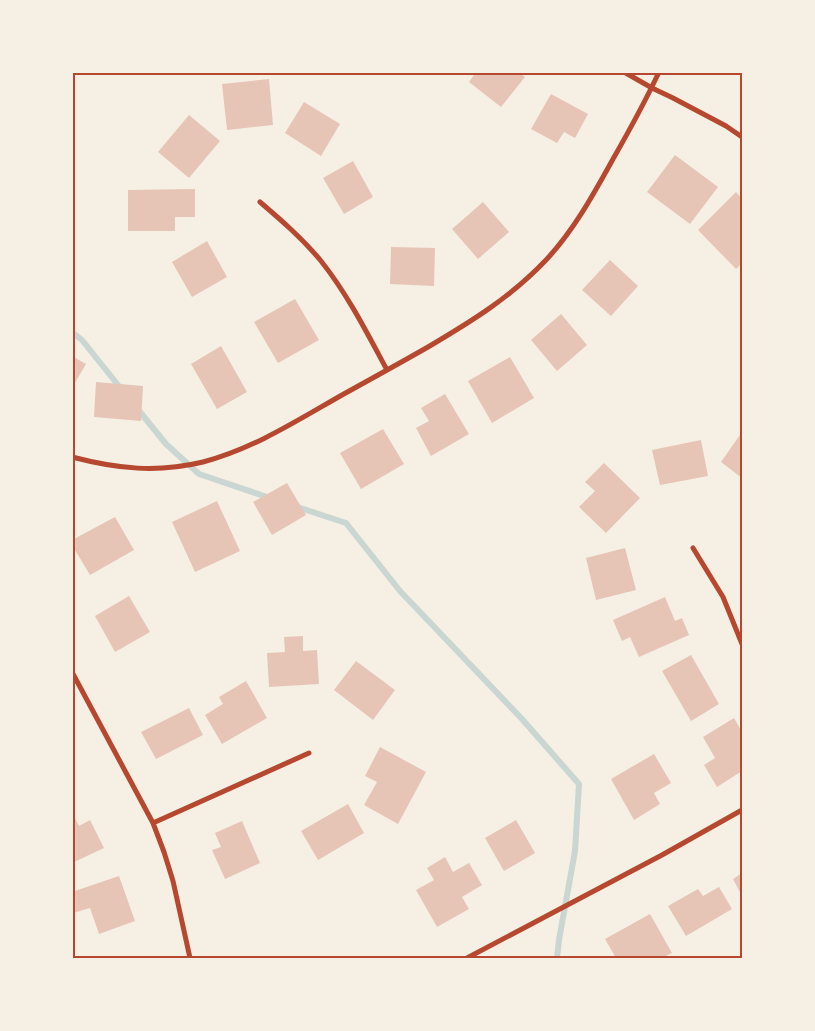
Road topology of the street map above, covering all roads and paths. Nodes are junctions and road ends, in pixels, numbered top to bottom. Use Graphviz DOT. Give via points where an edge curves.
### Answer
graph roads {
  1 [pos="624,72"];
  2 [pos="659,72"];
  3 [pos="652,88"];
  4 [pos="742,137"];
  5 [pos="260,202"];
  6 [pos="387,370"];
  7 [pos="72,457"];
  8 [pos="693,548"];
  9 [pos="742,644"];
  10 [pos="72,672"];
  11 [pos="309,753"];
  12 [pos="742,810"];
  13 [pos="153,823"];
  14 [pos="190,958"];
  15 [pos="467,958"];
  1 -- 3 [label="street"];
  2 -- 3 [label="street"];
  3 -- 4 [label="street"];
  3 -- 6 [label="street" via="592,197 546,260 490,309"];
  5 -- 6 [label="street" via="289,227 343,290"];
  6 -- 7 [label="street" via="260,441 203,462 158,469 131,469"];
  8 -- 9 [label="street" via="723,597"];
  10 -- 13 [label="street"];
  11 -- 13 [label="street"];
  12 -- 15 [label="street"];
  13 -- 14 [label="street" via="173,881"];
}
